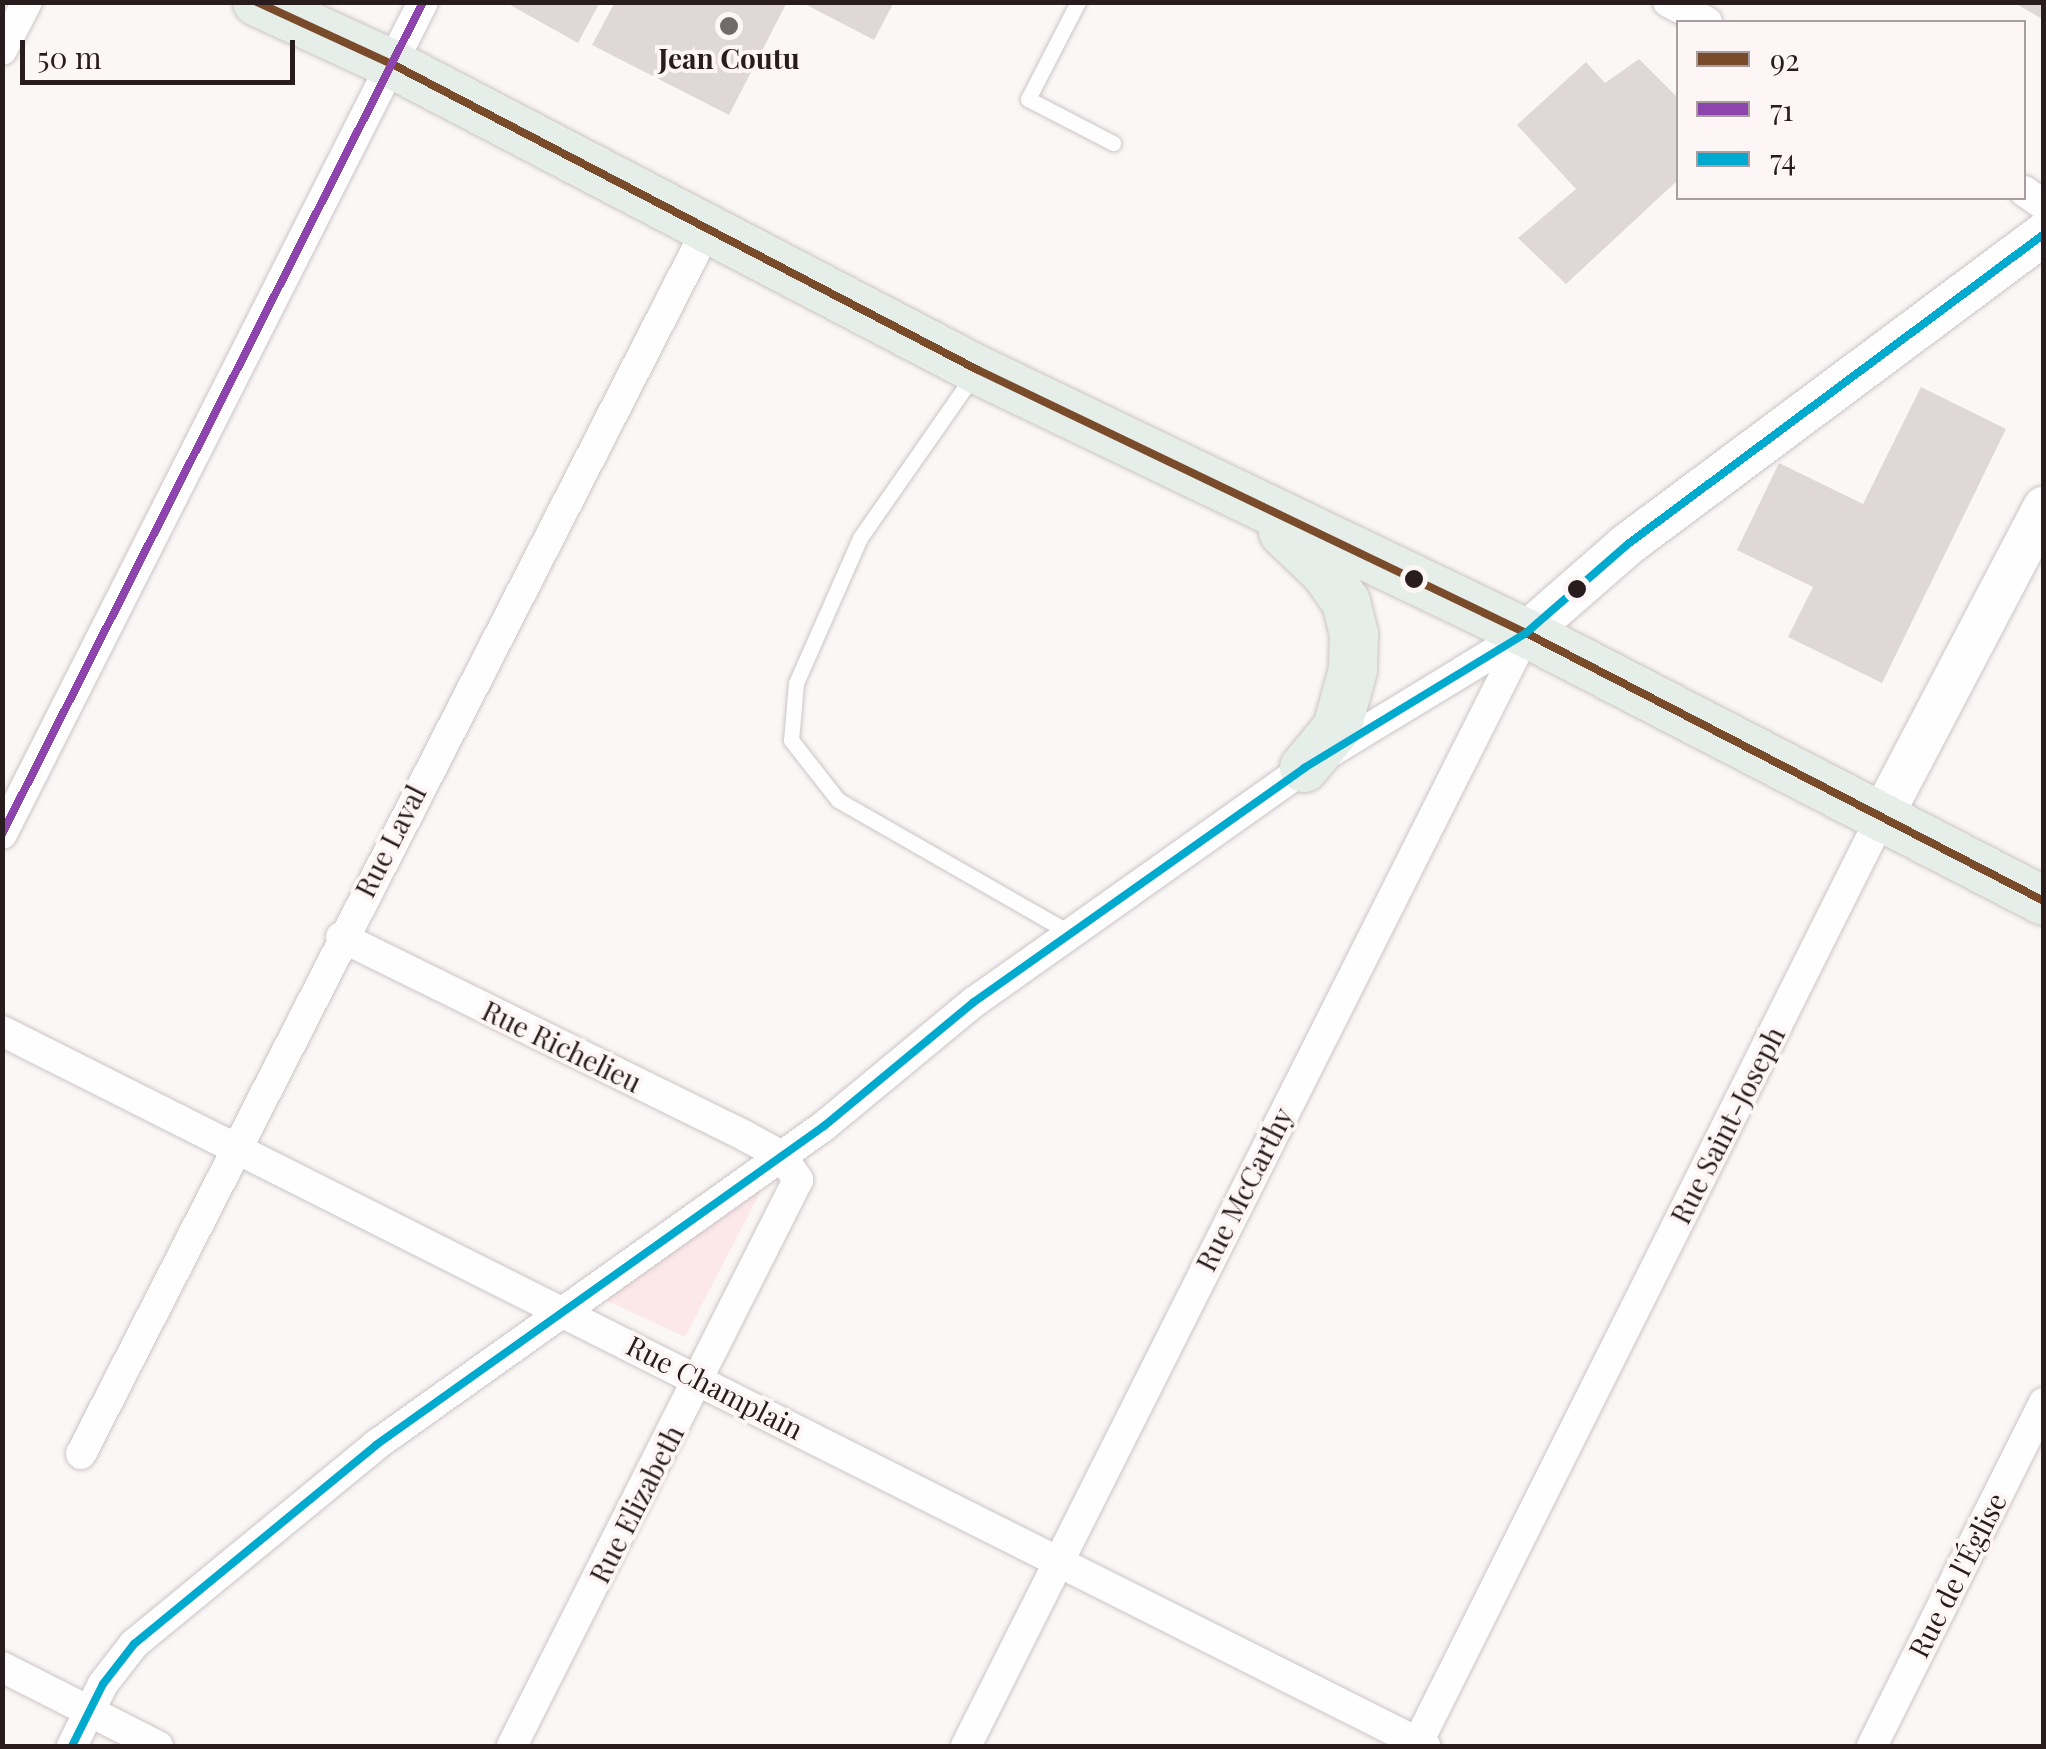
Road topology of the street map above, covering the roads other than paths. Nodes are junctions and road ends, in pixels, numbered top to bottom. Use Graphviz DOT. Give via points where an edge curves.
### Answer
graph roads {
  1 [pos="27,2"];
  2 [pos="275,2"];
  3 [pos="423,2"];
  4 [pos="1078,2"];
  5 [pos="1668,2"];
  6 [pos="258,3"];
  7 [pos="1703,20"];
  8 [pos="2,50"];
  9 [pos="394,65"];
  10 [pos="1113,143"];
  11 [pos="706,231"];
  12 [pos="2044,234"];
  13 [pos="2044,268"];
  14 [pos="1964,288"];
  15 [pos="978,370"];
  16 [pos="1240,500"];
  17 [pos="2044,507"];
  18 [pos="1526,634"];
  19 [pos="1304,768"];
  20 [pos="1880,820"];
  21 [pos="2,834"];
  22 [pos="2044,901"];
  23 [pos="1070,933"];
  24 [pos="341,936"];
  25 [pos="2,1031"];
  26 [pos="236,1153"];
  27 [pos="782,1156"];
  28 [pos="560,1311"];
  29 [pos="700,1377"];
  30 [pos="2044,1403"];
  31 [pos="81,1454"];
  32 [pos="1058,1564"];
  33 [pos="2,1668"];
  34 [pos="89,1712"];
  35 [pos="1419,1745"];
  36 [pos="72,1746"];
  37 [pos="158,1746"];
  38 [pos="512,1746"];
  39 [pos="966,1746"];
  40 [pos="1872,1746"];
  1 -- 8 [label="street"];
  2 -- 6 [label="main road"];
  3 -- 9 [label="street"];
  4 -- 10 [label="lane" via="1028,99"];
  5 -- 7 [label="street"];
  6 -- 9 [label="main road"];
  9 -- 11 [label="main road"];
  9 -- 21 [label="street"];
  11 -- 15 [label="main road"];
  11 -- 24 [label="street, Rue Laval"];
  12 -- 14 [label="main road"];
  13 -- 14 [label="main road"];
  14 -- 18 [label="main road" via="1628,544"];
  15 -- 16 [label="main road"];
  15 -- 23 [label="lane" via="860,538 796,683 791,740 838,800"];
  16 -- 18 [label="main road"];
  16 -- 19 [label="main road" via="1326,572 1346,602 1354,635 1353,670 1337,728"];
  17 -- 20 [label="main road, Rue Saint-Joseph"];
  18 -- 19 [label="street"];
  18 -- 20 [label="main road"];
  18 -- 32 [label="street, Rue McCarthy"];
  19 -- 23 [label="street"];
  20 -- 22 [label="main road"];
  20 -- 35 [label="street, Rue Saint-Joseph"];
  23 -- 27 [label="street"];
  24 -- 26 [label="street, Rue Laval"];
  24 -- 27 [label="street, Rue Richelieu"];
  25 -- 26 [label="street, Rue Champlain"];
  26 -- 28 [label="street, Rue Champlain"];
  26 -- 31 [label="street, Rue Laval"];
  27 -- 28 [label="street"];
  27 -- 29 [label="street, Rue Elizabeth" via="798,1180 794,1197"];
  28 -- 29 [label="street, Rue Champlain"];
  28 -- 34 [label="street" via="376,1445 134,1644"];
  29 -- 32 [label="street, Rue Champlain"];
  29 -- 38 [label="street, Rue Elizabeth"];
  30 -- 40 [label="street, Rue de l'Église"];
  32 -- 35 [label="street, Rue Champlain"];
  32 -- 39 [label="street, Rue McCarthy"];
  33 -- 34 [label="street"];
  34 -- 36 [label="street"];
  34 -- 37 [label="street"];
}
